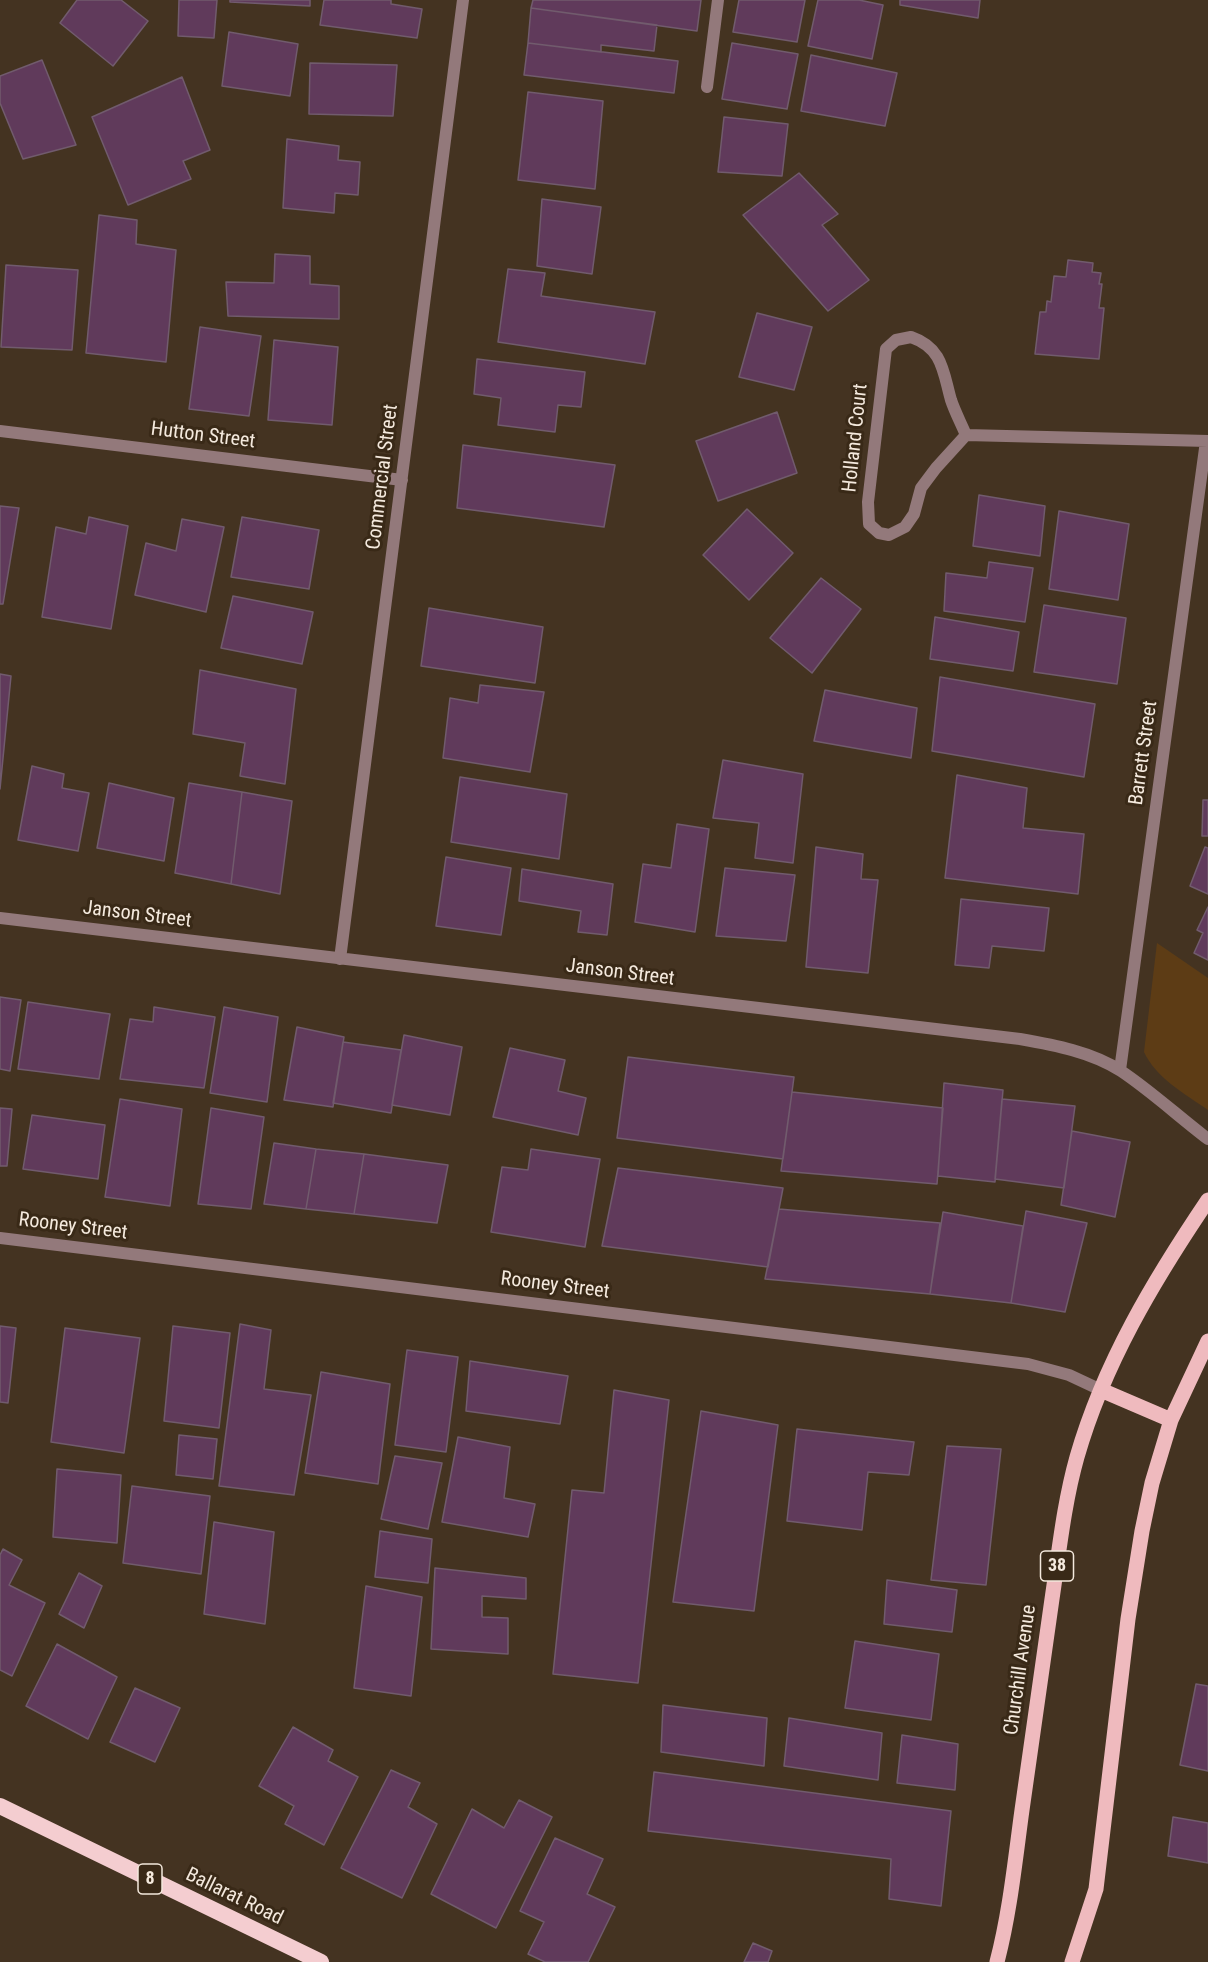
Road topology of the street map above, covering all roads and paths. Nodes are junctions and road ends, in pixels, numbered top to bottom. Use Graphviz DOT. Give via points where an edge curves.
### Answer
graph roads {
  1 [pos="463,0"];
  2 [pos="718,0"];
  3 [pos="707,87"];
  4 [pos="0,431"];
  5 [pos="966,435"];
  6 [pos="1207,441"];
  7 [pos="402,480"];
  8 [pos="0,918"];
  9 [pos="340,959"];
  10 [pos="1120,1070"];
  11 [pos="1208,1139"];
  12 [pos="1208,1200"];
  13 [pos="0,1238"];
  14 [pos="1208,1341"];
  15 [pos="1101,1390"];
  16 [pos="1171,1420"];
  17 [pos="0,1806"];
  18 [pos="321,1962"];
  19 [pos="997,1962"];
  20 [pos="1072,1962"];
  1 -- 7 [label="street, Commercial Street"];
  2 -- 3 [label="street"];
  4 -- 7 [label="street, Hutton Street"];
  5 -- 5 [label="street, Holland Court" via="921,488 914,514 905,527 889,535 879,533 869,524 868,502 886,349 896,340 911,337 922,341 939,358"];
  5 -- 6 [label="street"];
  6 -- 10 [label="street, Barrett Street"];
  7 -- 9 [label="street, Commercial Street"];
  8 -- 9 [label="street, Janson Street"];
  9 -- 10 [label="street, Janson Street" via="1020,1039 1085,1054"];
  10 -- 11 [label="street, Janson Street"];
  12 -- 15 [label="main road, Churchill Avenue / 38" via="1161,1269"];
  13 -- 15 [label="street, Rooney Street" via="1028,1364 1069,1375"];
  14 -- 16 [label="main road"];
  15 -- 16 [label="main road"];
  15 -- 19 [label="main road, Churchill Avenue / 38" via="1077,1457 1063,1521 1014,1875"];
  16 -- 20 [label="main road" via="1140,1542 1096,1889"];
  17 -- 18 [label="highway, Ballarat Road / 8"];
}
